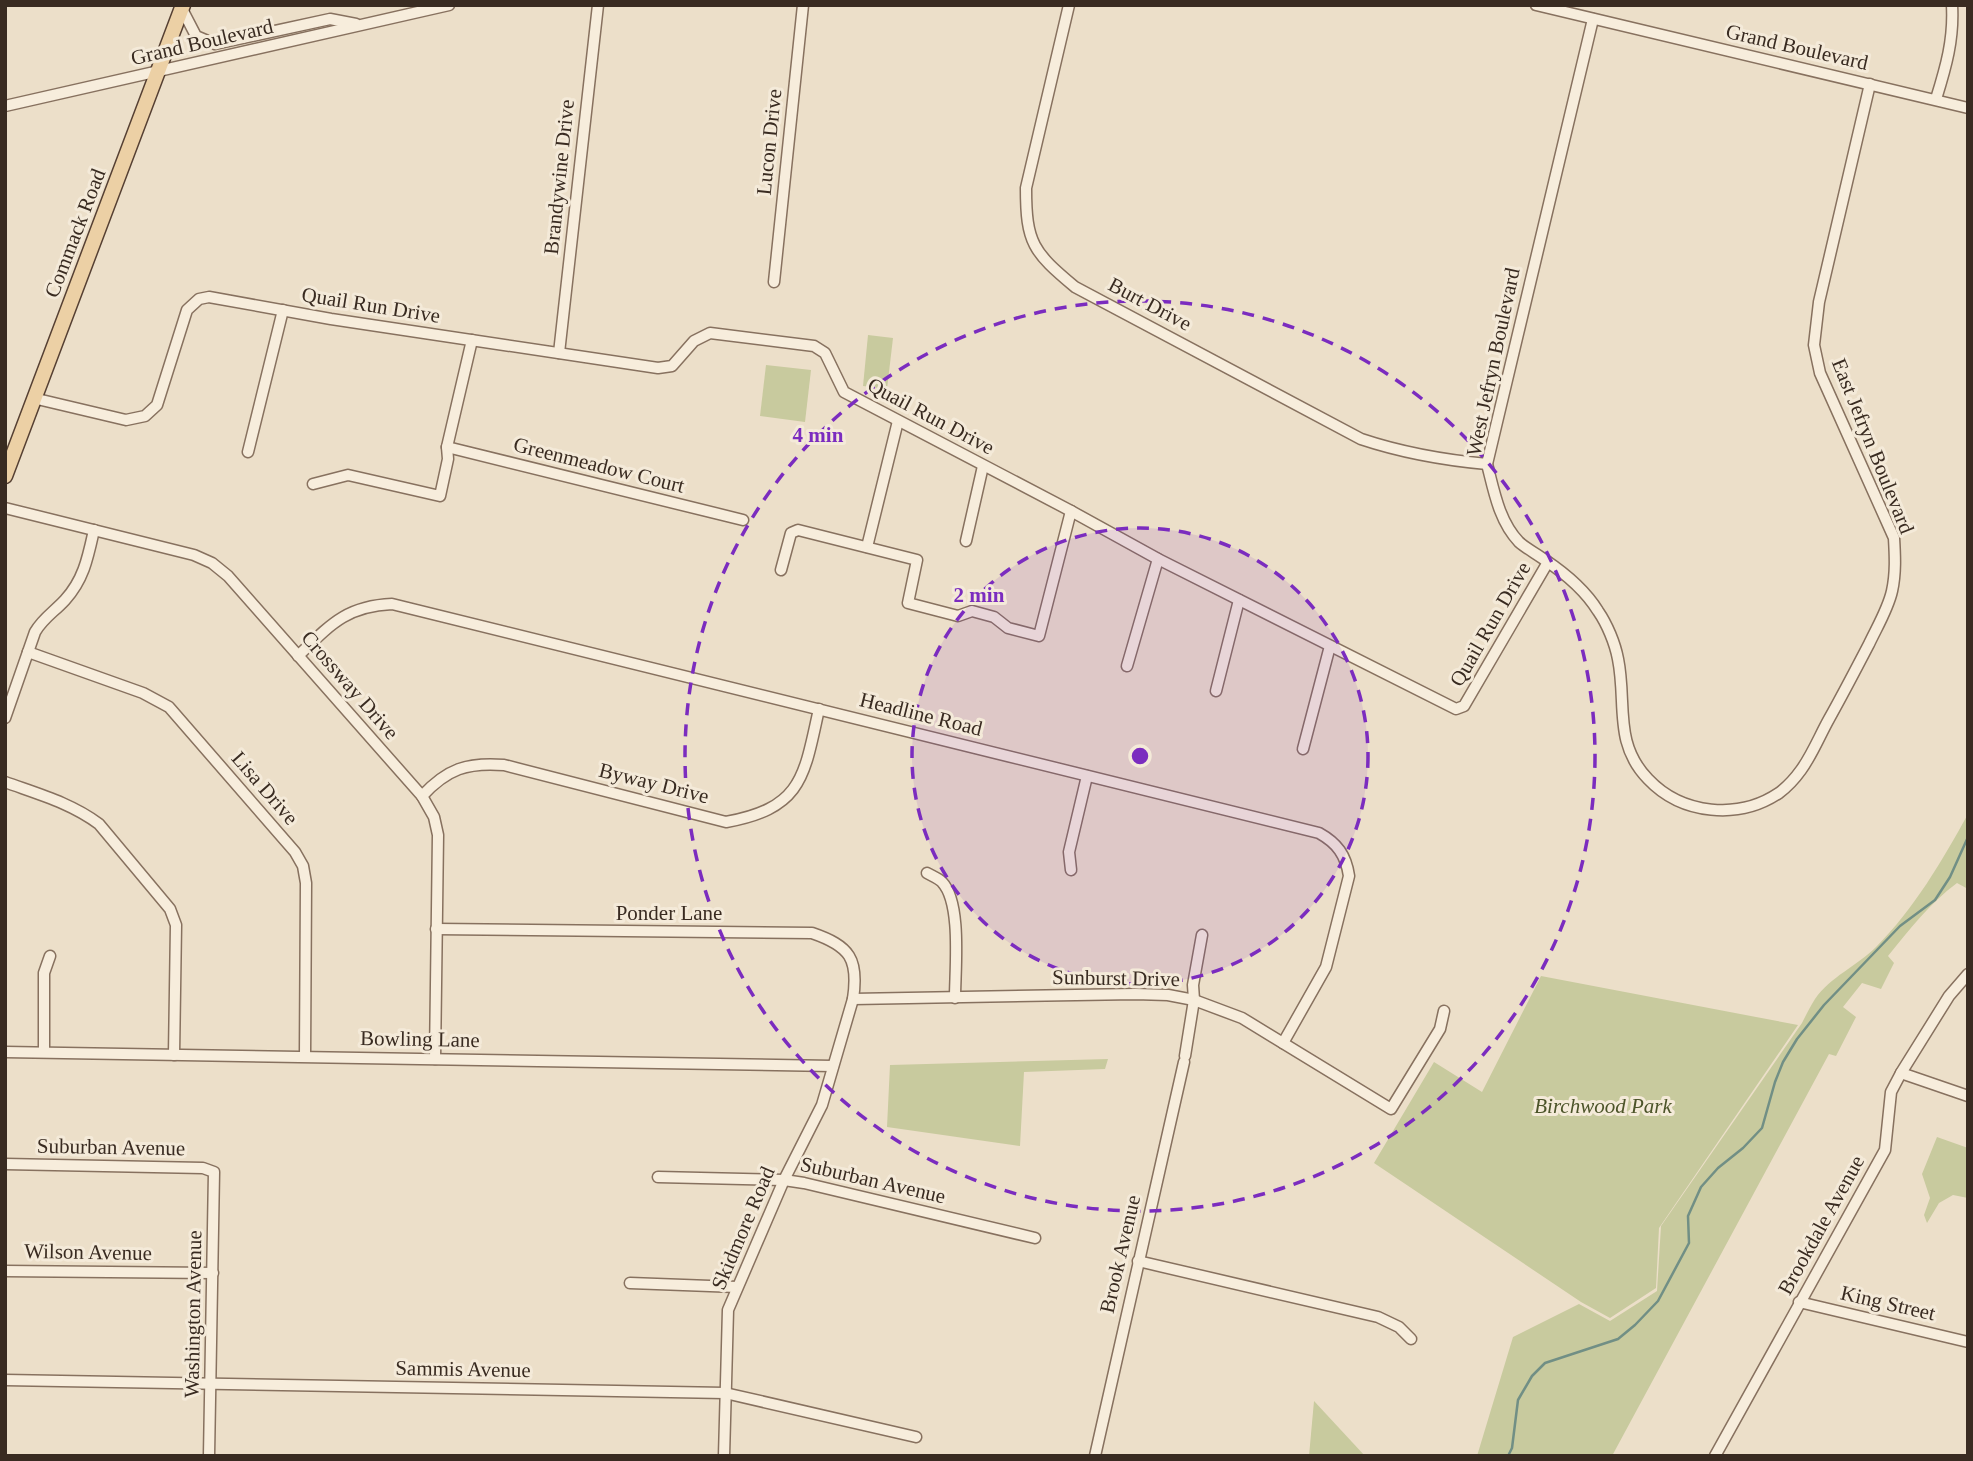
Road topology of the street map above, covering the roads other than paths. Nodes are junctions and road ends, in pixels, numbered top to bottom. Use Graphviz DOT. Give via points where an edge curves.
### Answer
graph roads {
  1 [pos="449,5"];
  2 [pos="598,5"];
  3 [pos="803,5"];
  4 [pos="1069,5"];
  5 [pos="1536,5"];
  6 [pos="1952,5"];
  7 [pos="183,7"];
  8 [pos="1593,19"];
  9 [pos="359,25"];
  10 [pos="157,73"];
  11 [pos="1870,84"];
  12 [pos="1936,99"];
  13 [pos="5,106"];
  14 [pos="1968,108"];
  15 [pos="774,282"];
  16 [pos="283,310"];
  17 [pos="472,340"];
  18 [pos="559,352"];
  19 [pos="33,398"];
  20 [pos="898,421"];
  21 [pos="447,447"];
  22 [pos="248,452"];
  23 [pos="1488,464"];
  24 [pos="983,466"];
  25 [pos="5,475"];
  26 [pos="313,484"];
  27 [pos="5,508"];
  28 [pos="1071,511"];
  29 [pos="743,520"];
  30 [pos="94,530"];
  31 [pos="965,541"];
  32 [pos="867,547"];
  33 [pos="1158,559"];
  34 [pos="1548,562"];
  35 [pos="781,570"];
  36 [pos="1239,600"];
  37 [pos="1329,646"];
  38 [pos="28,652"];
  39 [pos="299,656"];
  40 [pos="1127,666"];
  41 [pos="1216,691"];
  42 [pos="819,709"];
  43 [pos="1621,714"];
  44 [pos="5,718"];
  45 [pos="1303,749"];
  46 [pos="1087,776"];
  47 [pos="5,782"];
  48 [pos="422,796"];
  49 [pos="1071,870"];
  50 [pos="927,873"];
  51 [pos="436,929"];
  52 [pos="1202,935"];
  53 [pos="50,956"];
  54 [pos="1968,974"];
  55 [pos="955,998"];
  56 [pos="853,999"];
  57 [pos="1194,1000"];
  58 [pos="1444,1011"];
  59 [pos="1283,1042"];
  60 [pos="5,1052"];
  61 [pos="44,1052"];
  62 [pos="174,1055"];
  63 [pos="305,1056"];
  64 [pos="435,1059"];
  65 [pos="833,1066"];
  66 [pos="1901,1073"];
  67 [pos="1968,1096"];
  68 [pos="5,1164"];
  69 [pos="214,1172"];
  70 [pos="658,1177"];
  71 [pos="784,1180"];
  72 [pos="1035,1238"];
  73 [pos="1138,1261"];
  74 [pos="5,1270"];
  75 [pos="213,1273"];
  76 [pos="630,1283"];
  77 [pos="737,1287"];
  78 [pos="1800,1302"];
  79 [pos="1411,1339"];
  80 [pos="1968,1342"];
  81 [pos="5,1380"];
  82 [pos="211,1383"];
  83 [pos="725,1393"];
  84 [pos="916,1437"];
  85 [pos="209,1456"];
  86 [pos="723,1456"];
  87 [pos="1095,1456"];
  88 [pos="1715,1456"];
  1 -- 9 [label="street, Grand Boulevard"];
  2 -- 18 [label="street, Brandywine Drive"];
  3 -- 15 [label="street, Lucon Drive"];
  4 -- 23 [label="street, Burt Drive" via="1026,188 1026,217 1033,243 1050,266 1075,287 1361,439 1429,458"];
  5 -- 8 [label="street, Grand Boulevard"];
  6 -- 12 [label="street" via="1950,54"];
  7 -- 9 [label="street" via="197,36 215,44 330,19"];
  7 -- 10 [label="main road, Commack Road"];
  8 -- 11 [label="street, Grand Boulevard"];
  8 -- 23 [label="street, West Jefryn Boulevard"];
  9 -- 10 [label="street, Grand Boulevard"];
  10 -- 13 [label="street, Grand Boulevard"];
  10 -- 19 [label="main road, Commack Road"];
  11 -- 12 [label="street, Grand Boulevard"];
  11 -- 43 [label="street, East Jefryn Boulevard" via="1819,302 1814,345 1820,373 1894,538 1892,591 1885,611 1801,769 1781,792 1756,805 1712,810 1667,795 1637,766"];
  12 -- 14 [label="street, Grand Boulevard"];
  16 -- 17 [label="street, Quail Run Drive"];
  16 -- 19 [label="street, Quail Run Drive" via="209,296 199,299 187,310 157,405 145,416 126,420"];
  16 -- 22 [label="street"];
  17 -- 18 [label="street, Quail Run Drive"];
  17 -- 21 [label="street"];
  18 -- 20 [label="street, Quail Run Drive" via="665,368 710,332 808,344 825,353 844,392"];
  19 -- 25 [label="main road, Commack Road"];
  20 -- 24 [label="street, Quail Run Drive"];
  20 -- 32 [label="street"];
  21 -- 26 [label="street" via="440,496 348,475"];
  21 -- 29 [label="street, Greenmeadow Court"];
  23 -- 34 [label="street, West Jefryn Boulevard" via="1506,525 1519,542"];
  24 -- 28 [label="street, Quail Run Drive"];
  24 -- 31 [label="street"];
  27 -- 30 [label="street, Crossway Drive"];
  28 -- 32 [label="street" via="1039,636 972,611 958,616 908,603 916,560"];
  28 -- 33 [label="street, Quail Run Drive"];
  30 -- 38 [label="street" via="85,570 75,588 43,619"];
  30 -- 39 [label="street, Crossway Drive" via="212,563"];
  32 -- 35 [label="street" via="798,530 791,533"];
  33 -- 36 [label="street, Quail Run Drive"];
  33 -- 40 [label="street"];
  34 -- 37 [label="street, Quail Run Drive" via="1464,706 1455,709"];
  34 -- 43 [label="street, West Jefryn Boulevard" via="1589,596 1600,613 1618,658"];
  36 -- 37 [label="street, Quail Run Drive"];
  36 -- 41 [label="street"];
  37 -- 45 [label="street"];
  38 -- 44 [label="street"];
  38 -- 63 [label="street, Lisa Drive" via="143,693 169,707 295,852 306,883"];
  39 -- 42 [label="street, Headline Road" via="349,612 392,604"];
  39 -- 48 [label="street, Crossway Drive"];
  42 -- 46 [label="street, Headline Road"];
  42 -- 48 [label="street, Byway Drive" via="805,770 796,788 778,805 752,817 726,822 504,765 452,771"];
  46 -- 49 [label="street" via="1069,852"];
  46 -- 59 [label="street, Headline Road" via="1276,821 1334,842 1347,861 1349,876 1326,967"];
  47 -- 62 [label="street" via="67,804 99,824 170,909 176,925"];
  48 -- 51 [label="street, Crossway Drive" via="438,835"];
  50 -- 55 [label="street" via="941,880 950,895"];
  51 -- 56 [label="street, Ponder Lane" via="812,933 835,940 846,951 854,966"];
  51 -- 64 [label="street, Crossway Drive"];
  52 -- 57 [label="street, Brook Avenue"];
  53 -- 61 [label="street" via="44,973"];
  54 -- 66 [label="street, Brookdale Avenue"];
  55 -- 56 [label="street, Sunburst Drive"];
  55 -- 57 [label="street, Sunburst Drive" via="1135,994"];
  56 -- 65 [label="street, Ponder Lane"];
  57 -- 59 [label="street, Sunburst Drive" via="1242,1018"];
  57 -- 73 [label="street, Brook Avenue" via="1185,1059"];
  58 -- 59 [label="street, Sunburst Drive" via="1440,1029 1391,1109"];
  60 -- 61 [label="street, Bowling Lane"];
  61 -- 62 [label="street, Bowling Lane"];
  62 -- 63 [label="street, Bowling Lane"];
  63 -- 64 [label="street, Bowling Lane"];
  64 -- 65 [label="street, Bowling Lane"];
  65 -- 71 [label="street, Skidmore Road" via="822,1105"];
  66 -- 67 [label="street"];
  66 -- 78 [label="street, Brookdale Avenue" via="1891,1092 1885,1150"];
  68 -- 69 [label="street, Suburban Avenue" via="203,1168"];
  69 -- 75 [label="street, Washington Avenue"];
  70 -- 71 [label="street, Suburban Avenue"];
  71 -- 72 [label="street, Suburban Avenue"];
  71 -- 77 [label="street, Skidmore Road"];
  73 -- 79 [label="street" via="1378,1317 1399,1326"];
  73 -- 87 [label="street, Brook Avenue"];
  74 -- 75 [label="street, Wilson Avenue"];
  75 -- 82 [label="street, Washington Avenue"];
  76 -- 77 [label="street"];
  77 -- 83 [label="street, Skidmore Road" via="728,1310"];
  78 -- 80 [label="street, King Street"];
  78 -- 88 [label="street, Brookdale Avenue"];
  81 -- 82 [label="street, Sammis Avenue"];
  82 -- 83 [label="street, Sammis Avenue"];
  82 -- 85 [label="street, Washington Avenue"];
  83 -- 84 [label="street, Sammis Avenue"];
  83 -- 86 [label="street, Skidmore Road"];
}
